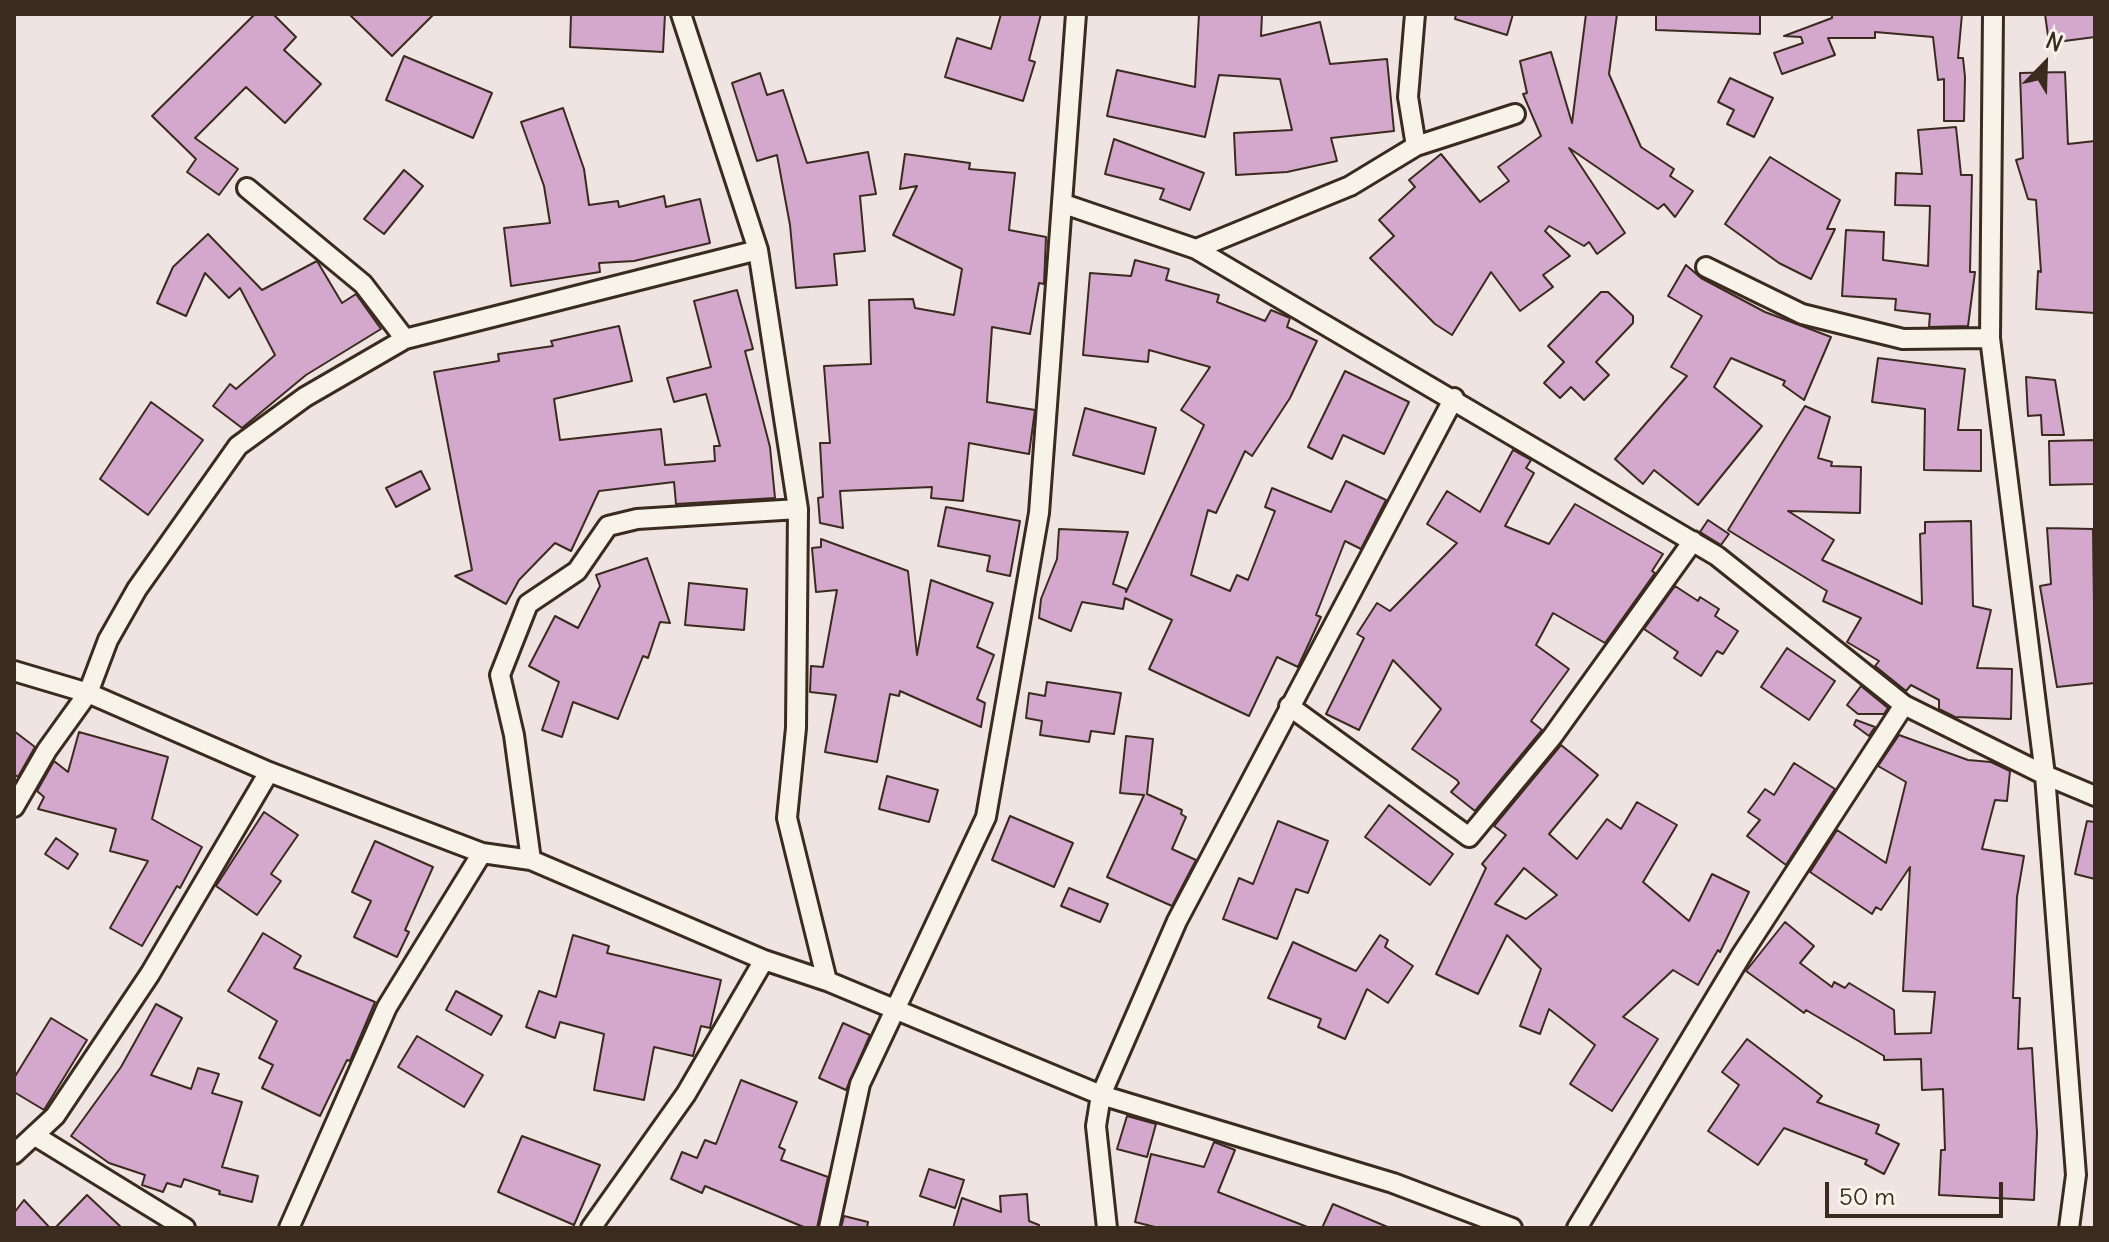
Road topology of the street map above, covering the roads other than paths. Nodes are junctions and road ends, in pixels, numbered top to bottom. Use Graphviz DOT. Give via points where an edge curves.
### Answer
graph roads {
  1 [pos="681,14"];
  2 [pos="1076,14"];
  3 [pos="1415,14"];
  4 [pos="1993,14"];
  5 [pos="1515,114"];
  6 [pos="1416,146"];
  7 [pos="247,188"];
  8 [pos="1064,204"];
  9 [pos="1196,249"];
  10 [pos="758,250"];
  11 [pos="1706,267"];
  12 [pos="1990,338"];
  13 [pos="405,339"];
  14 [pos="1454,398"];
  15 [pos="798,509"];
  16 [pos="1693,541"];
  17 [pos="14,671"];
  18 [pos="88,693"];
  19 [pos="1904,705"];
  20 [pos="1289,706"];
  21 [pos="269,772"];
  22 [pos="2045,775"];
  23 [pos="2095,796"];
  24 [pos="14,807"];
  25 [pos="482,853"];
  26 [pos="531,860"];
  27 [pos="764,960"];
  28 [pos="827,981"];
  29 [pos="895,1009"];
  30 [pos="1101,1095"];
  31 [pos="37,1137"];
  32 [pos="14,1154"];
  33 [pos="185,1228"];
  34 [pos="289,1228"];
  35 [pos="591,1228"];
  36 [pos="829,1228"];
  37 [pos="1107,1228"];
  38 [pos="1512,1228"];
  39 [pos="1577,1228"];
  40 [pos="2069,1228"];
  1 -- 10 [label="street"];
  2 -- 8 [label="street"];
  3 -- 6 [label="street" via="1408,97"];
  4 -- 12 [label="street"];
  5 -- 6 [label="street"];
  6 -- 9 [label="street" via="1350,186"];
  7 -- 13 [label="street" via="363,284"];
  8 -- 9 [label="street"];
  8 -- 29 [label="street" via="1039,513 986,817"];
  9 -- 14 [label="street"];
  10 -- 13 [label="street"];
  10 -- 15 [label="street"];
  11 -- 12 [label="street" via="1802,314 1831,322 1903,339"];
  12 -- 22 [label="street"];
  13 -- 18 [label="street" via="305,397 238,446 137,589 108,640"];
  14 -- 16 [label="street"];
  14 -- 20 [label="street"];
  15 -- 26 [label="street" via="637,519 608,526 577,571 528,604 500,675"];
  15 -- 28 [label="street" via="796,728 787,818"];
  16 -- 19 [label="street"];
  16 -- 20 [label="street" via="1552,737 1469,837"];
  17 -- 18 [label="street"];
  18 -- 21 [label="street"];
  18 -- 24 [label="street"];
  19 -- 22 [label="street"];
  19 -- 39 [label="street" via="1725,981"];
  20 -- 30 [label="street" via="1177,921"];
  21 -- 25 [label="street"];
  21 -- 31 [label="street" via="150,974"];
  22 -- 23 [label="street"];
  22 -- 40 [label="street" via="2076,1175"];
  25 -- 26 [label="street"];
  25 -- 34 [label="street" via="387,1007"];
  26 -- 27 [label="street"];
  27 -- 28 [label="street"];
  27 -- 35 [label="street" via="686,1094"];
  28 -- 29 [label="street"];
  29 -- 30 [label="street"];
  29 -- 36 [label="street" via="860,1084"];
  30 -- 37 [label="street" via="1096,1126"];
  30 -- 38 [label="street" via="1393,1183"];
  31 -- 32 [label="street"];
  31 -- 33 [label="street"];
}
